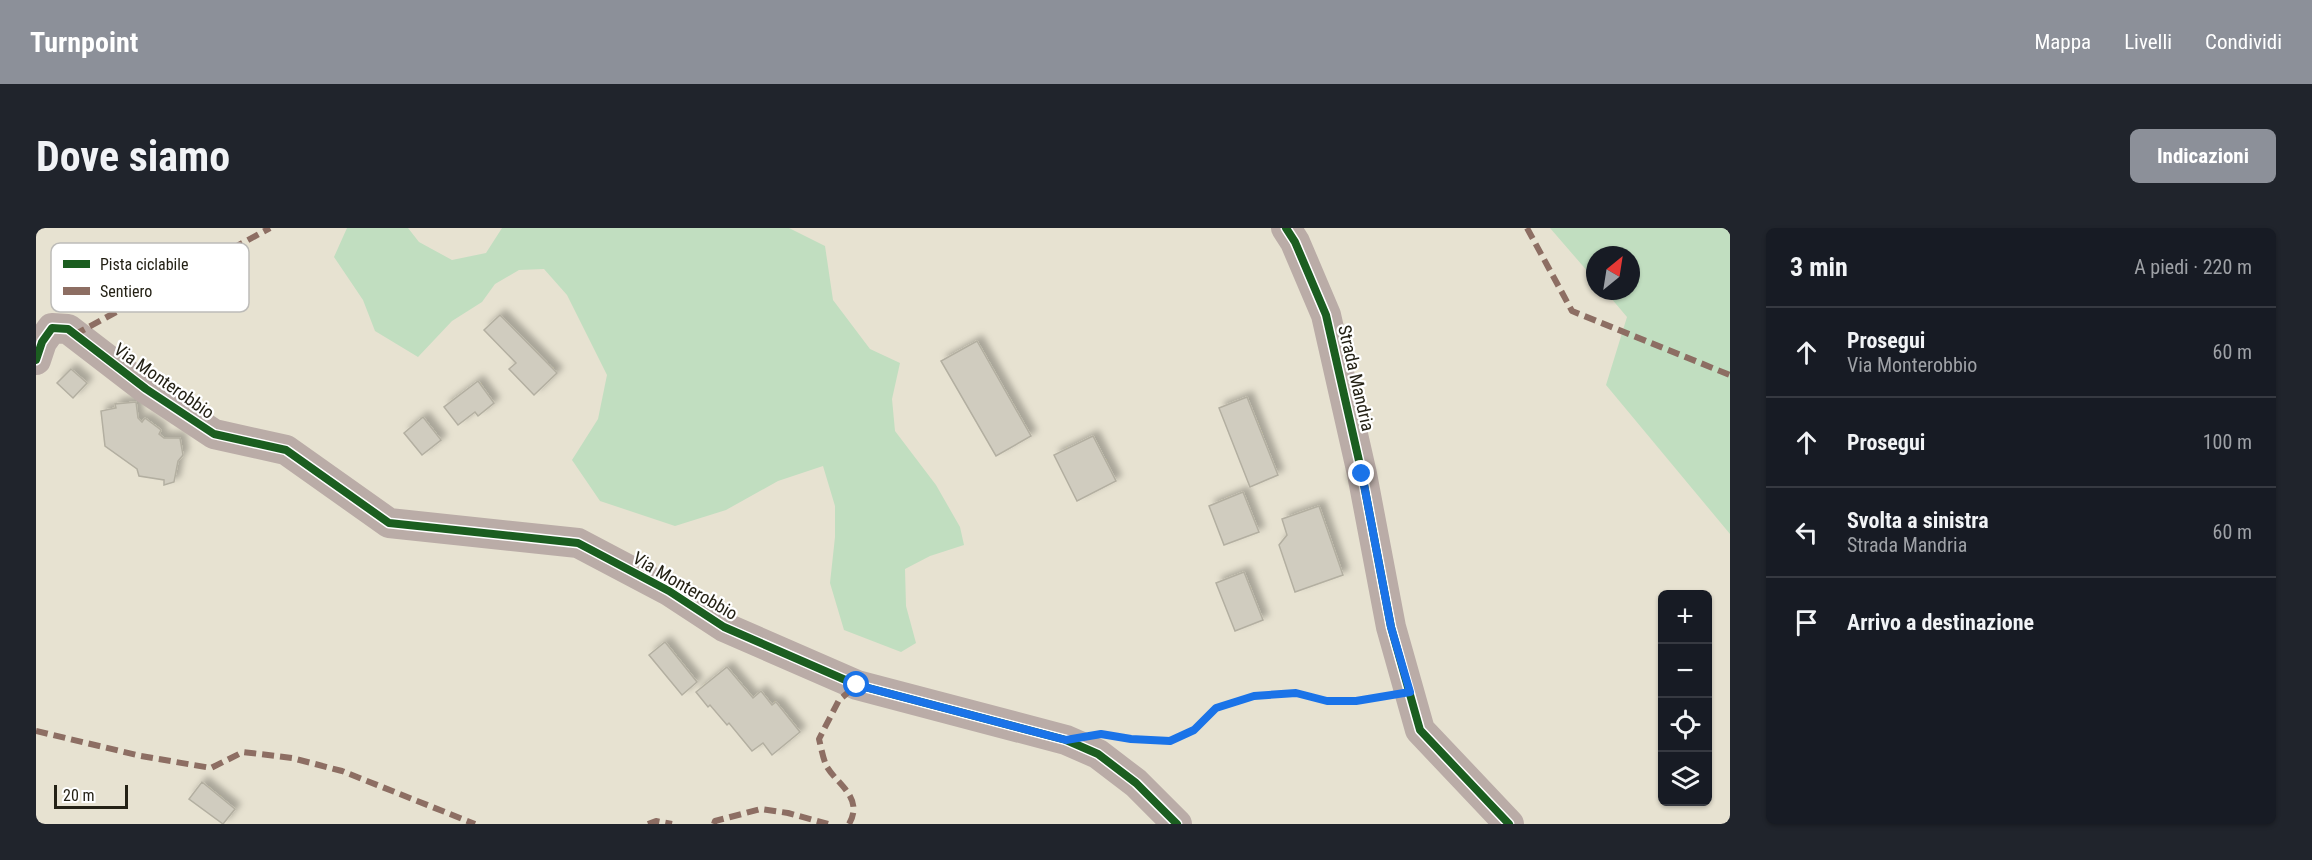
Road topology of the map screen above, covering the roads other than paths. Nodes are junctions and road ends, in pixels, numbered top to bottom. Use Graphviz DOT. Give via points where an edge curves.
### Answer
graph roads {
  1 [pos="1286,228"];
  2 [pos="36,360"];
  3 [pos="1177,824"];
  4 [pos="1509,824"];
  1 -- 4 [label="street, Strada Mandria" via="1326,315 1391,627 1420,730"];
  2 -- 3 [label="street, Via Monterobbio" via="52,328 68,329 146,389 214,434 286,450 389,523 578,543 669,591 724,627 857,685 1066,740 1098,754 1137,783"];
}
